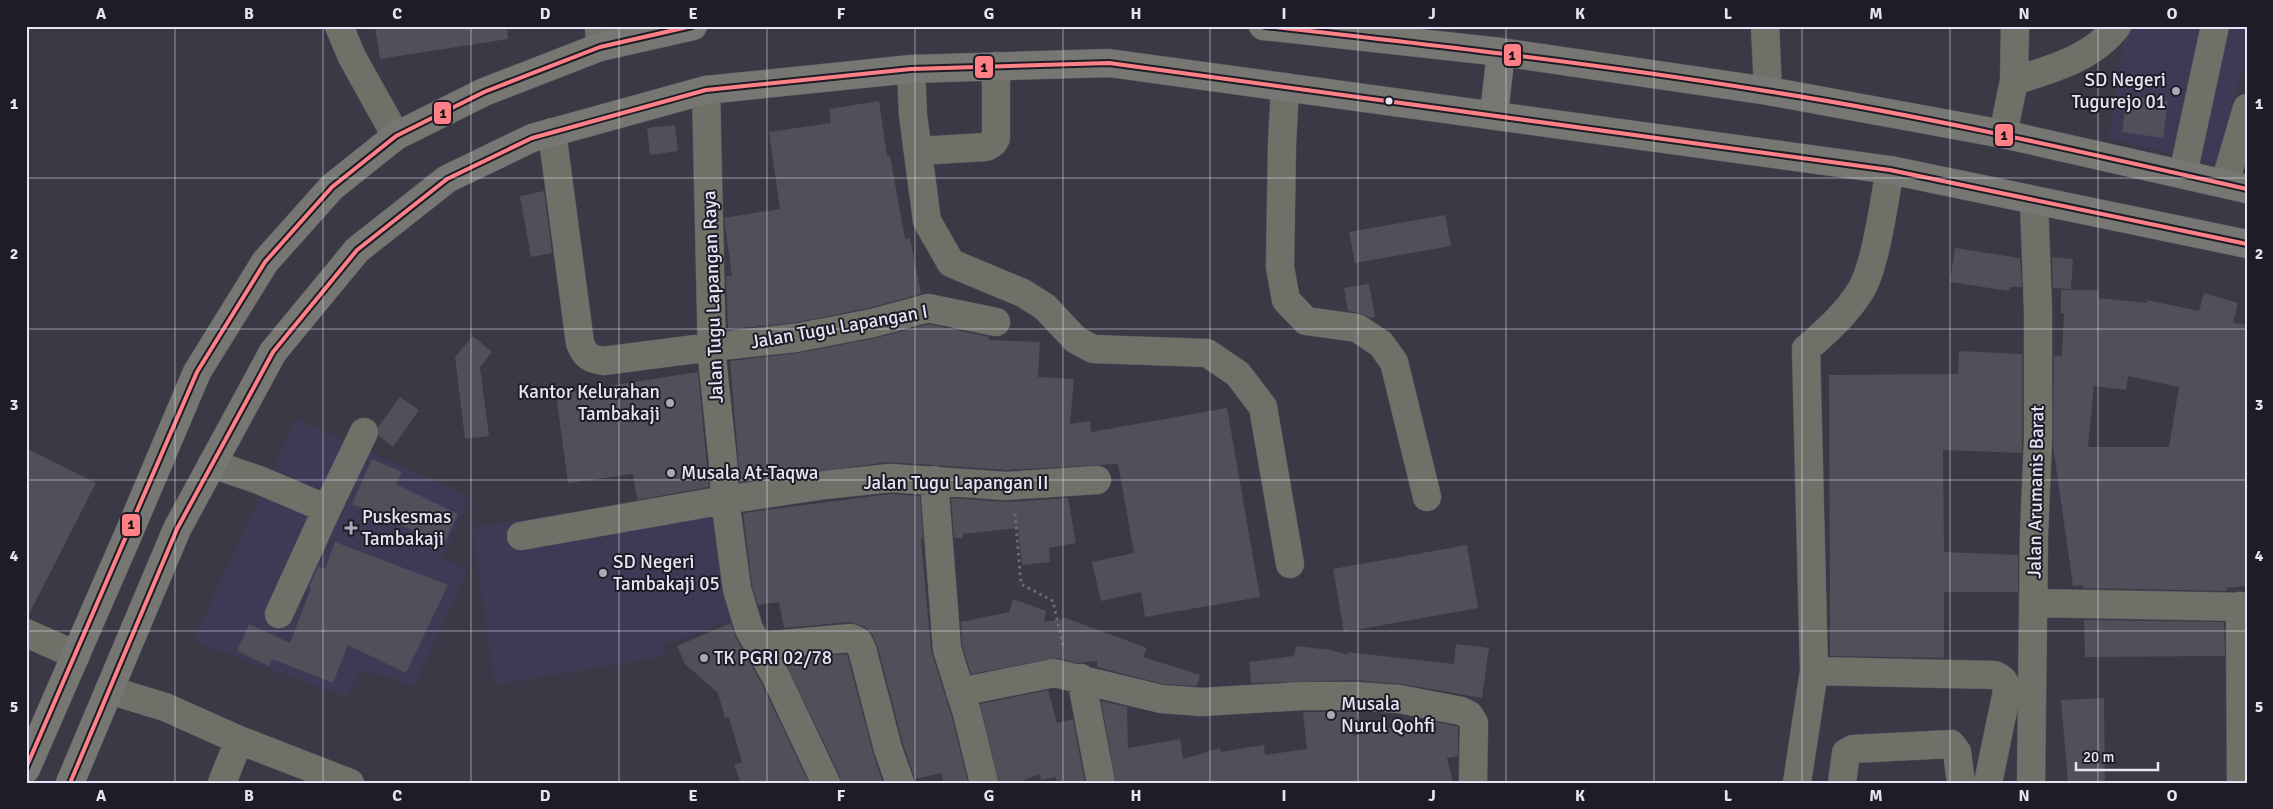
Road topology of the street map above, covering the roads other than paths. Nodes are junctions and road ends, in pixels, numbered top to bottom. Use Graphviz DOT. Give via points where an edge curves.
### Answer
graph roads {
  1 [pos="339,26"];
  2 [pos="693,26"];
  3 [pos="1263,26"];
  4 [pos="1765,26"];
  5 [pos="2015,26"];
  6 [pos="2117,26"];
  7 [pos="2215,26"];
  8 [pos="600,37"];
  9 [pos="1501,52"];
  10 [pos="996,66"];
  11 [pos="2014,81"];
  12 [pos="1286,87"];
  13 [pos="706,90"];
  14 [pos="1768,92"];
  15 [pos="912,93"];
  16 [pos="2247,108"];
  17 [pos="1494,114"];
  18 [pos="552,132"];
  19 [pos="2003,134"];
  20 [pos="396,136"];
  21 [pos="918,151"];
  22 [pos="1890,170"];
  23 [pos="2183,174"];
  24 [pos="2236,186"];
  25 [pos="2034,201"];
  26 [pos="2247,244"];
  27 [pos="996,322"];
  28 [pos="711,346"];
  29 [pos="364,432"];
  30 [pos="212,464"];
  31 [pos="934,480"];
  32 [pos="1098,480"];
  33 [pos="1427,497"];
  34 [pos="725,500"];
  35 [pos="327,509"];
  36 [pos="521,536"];
  37 [pos="1290,564"];
  38 [pos="2034,603"];
  39 [pos="2243,607"];
  40 [pos="279,614"];
  41 [pos="26,633"];
  42 [pos="759,646"];
  43 [pos="76,655"];
  44 [pos="1814,672"];
  45 [pos="1075,677"];
  46 [pos="109,690"];
  47 [pos="960,692"];
  48 [pos="239,740"];
  49 [pos="26,768"];
  50 [pos="319,778"];
  51 [pos="70,783"];
  52 [pos="222,783"];
  53 [pos="350,783"];
  54 [pos="826,783"];
  55 [pos="900,783"];
  56 [pos="984,783"];
  57 [pos="1101,783"];
  58 [pos="1473,783"];
  59 [pos="1797,783"];
  60 [pos="1842,783"];
  61 [pos="1961,783"];
  62 [pos="1988,783"];
  63 [pos="2031,783"];
  64 [pos="2241,783"];
  1 -- 20 [label="street" via="352,57"];
  2 -- 8 [label="highway"];
  3 -- 9 [label="highway"];
  4 -- 14 [label="street"];
  5 -- 11 [label="street"];
  6 -- 11 [label="street" via="2105,39 2074,61"];
  7 -- 23 [label="street"];
  8 -- 20 [label="highway"];
  9 -- 14 [label="highway"];
  9 -- 17 [label="highway"];
  10 -- 12 [label="highway" via="1109,64"];
  10 -- 15 [label="highway"];
  10 -- 21 [label="street" via="996,138 992,144"];
  11 -- 19 [label="street"];
  12 -- 17 [label="highway"];
  12 -- 33 [label="street" via="1280,267 1286,300 1306,320 1357,328 1380,344 1394,362"];
  13 -- 15 [label="highway"];
  13 -- 18 [label="highway"];
  13 -- 28 [label="street, Jalan Tugu Lapangan Raya"];
  14 -- 19 [label="highway"];
  15 -- 21 [label="street"];
  16 -- 24 [label="street"];
  17 -- 22 [label="highway"];
  18 -- 28 [label="street, Jalan Tugu Lapangan I" via="566,252 583,352 590,359 603,361"];
  18 -- 30 [label="highway" via="532,138 447,179 357,250 273,352"];
  19 -- 23 [label="highway"];
  20 -- 43 [label="highway" via="332,187 265,262 197,372"];
  21 -- 37 [label="street" via="927,221 951,263 1024,293 1045,307 1076,340 1093,349 1207,353 1238,374 1263,407"];
  22 -- 25 [label="highway"];
  22 -- 44 [label="street" via="1872,261 1862,288 1846,312 1806,349"];
  23 -- 24 [label="highway"];
  25 -- 26 [label="highway"];
  25 -- 38 [label="street, Jalan Arumanis Barat" via="2038,440"];
  27 -- 28 [label="street, Jalan Tugu Lapangan I" via="928,308 873,323 795,338"];
  28 -- 34 [label="street, Jalan Tugu Lapangan Raya"];
  29 -- 35 [label="street"];
  30 -- 35 [label="street"];
  30 -- 46 [label="highway" via="177,529"];
  31 -- 32 [label="street, Jalan Tugu Lapangan II" via="1012,486"];
  31 -- 34 [label="street, Jalan Tugu Lapangan II" via="890,478"];
  31 -- 47 [label="street" via="947,649"];
  34 -- 36 [label="street, Jalan Tugu Lapangan II"];
  34 -- 42 [label="street, Jalan Tugu Lapangan Raya" via="737,589 749,629"];
  35 -- 40 [label="street"];
  38 -- 39 [label="street"];
  38 -- 63 [label="street, Jalan Arumanis Barat"];
  39 -- 64 [label="street"];
  41 -- 43 [label="street"];
  42 -- 54 [label="street, Jalan Tugu Lapangan Raya"];
  42 -- 55 [label="street" via="851,638 858,641"];
  43 -- 49 [label="highway"];
  44 -- 59 [label="street"];
  44 -- 62 [label="street" via="1995,675 2002,678 2007,691"];
  45 -- 47 [label="street" via="1054,673"];
  45 -- 57 [label="street"];
  45 -- 58 [label="street" via="1161,699 1194,702 1355,696 1461,711 1474,723"];
  46 -- 48 [label="street" via="165,707"];
  46 -- 51 [label="highway"];
  47 -- 56 [label="street"];
  48 -- 50 [label="street"];
  48 -- 52 [label="street"];
  50 -- 53 [label="street"];
  60 -- 61 [label="street" via="1846,753 1853,749 1950,744 1957,752"];
}
